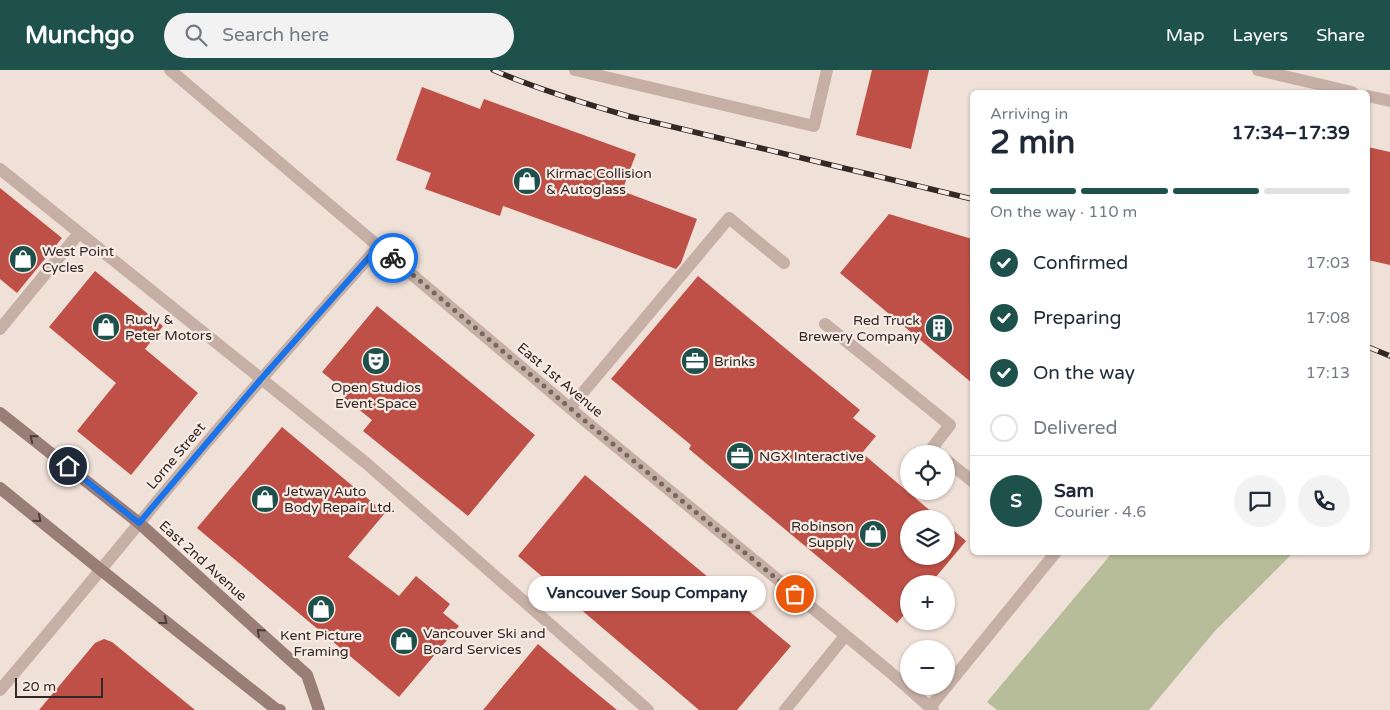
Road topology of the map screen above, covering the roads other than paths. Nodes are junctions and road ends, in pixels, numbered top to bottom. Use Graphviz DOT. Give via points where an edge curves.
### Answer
graph roads {
  1 [pos="170,70"];
  2 [pos="575,70"];
  3 [pos="827,70"];
  4 [pos="1258,70"];
  5 [pos="1343,90"];
  6 [pos="1370,96"];
  7 [pos="1390,101"];
  8 [pos="0,169"];
  9 [pos="79,233"];
  10 [pos="379,246"];
  11 [pos="784,263"];
  12 [pos="826,324"];
  13 [pos="0,329"];
  14 [pos="261,379"];
  15 [pos="570,408"];
  16 [pos="0,413"];
  17 [pos="934,445"];
  18 [pos="955,467"];
  19 [pos="970,479"];
  20 [pos="0,488"];
  21 [pos="139,523"];
  22 [pos="1054,555"];
  23 [pos="101,570"];
  24 [pos="845,636"];
  25 [pos="0,690"];
  26 [pos="932,709"];
  27 [pos="280,710"];
  28 [pos="319,710"];
  29 [pos="648,710"];
  30 [pos="785,710"];
  1 -- 10 [label="street, East 1st Avenue"];
  2 -- 3 [label="street" via="814,126"];
  4 -- 5 [label="street"];
  6 -- 7 [label="street"];
  8 -- 9 [label="street"];
  9 -- 13 [label="street"];
  9 -- 14 [label="street"];
  10 -- 14 [label="street, Lorne Street"];
  10 -- 15 [label="street, East 1st Avenue"];
  11 -- 15 [label="street" via="729,218"];
  12 -- 17 [label="street" via="950,425"];
  14 -- 21 [label="street, Lorne Street"];
  14 -- 29 [label="street" via="366,463"];
  15 -- 24 [label="street, East 1st Avenue"];
  21 -- 16 [label="main road, East 2nd Avenue, one-way"];
  18 -- 19 [label="street"];
  20 -- 23 [label="main road, one-way"];
  21 -- 23 [label="street, Lorne Street"];
  28 -- 21 [label="main road, East 2nd Avenue, one-way" via="307,674"];
  22 -- 26 [label="street"];
  23 -- 25 [label="street, Lorne Street"];
  23 -- 27 [label="main road, one-way"];
  24 -- 26 [label="street, East 1st Avenue"];
  24 -- 30 [label="street"];
}
